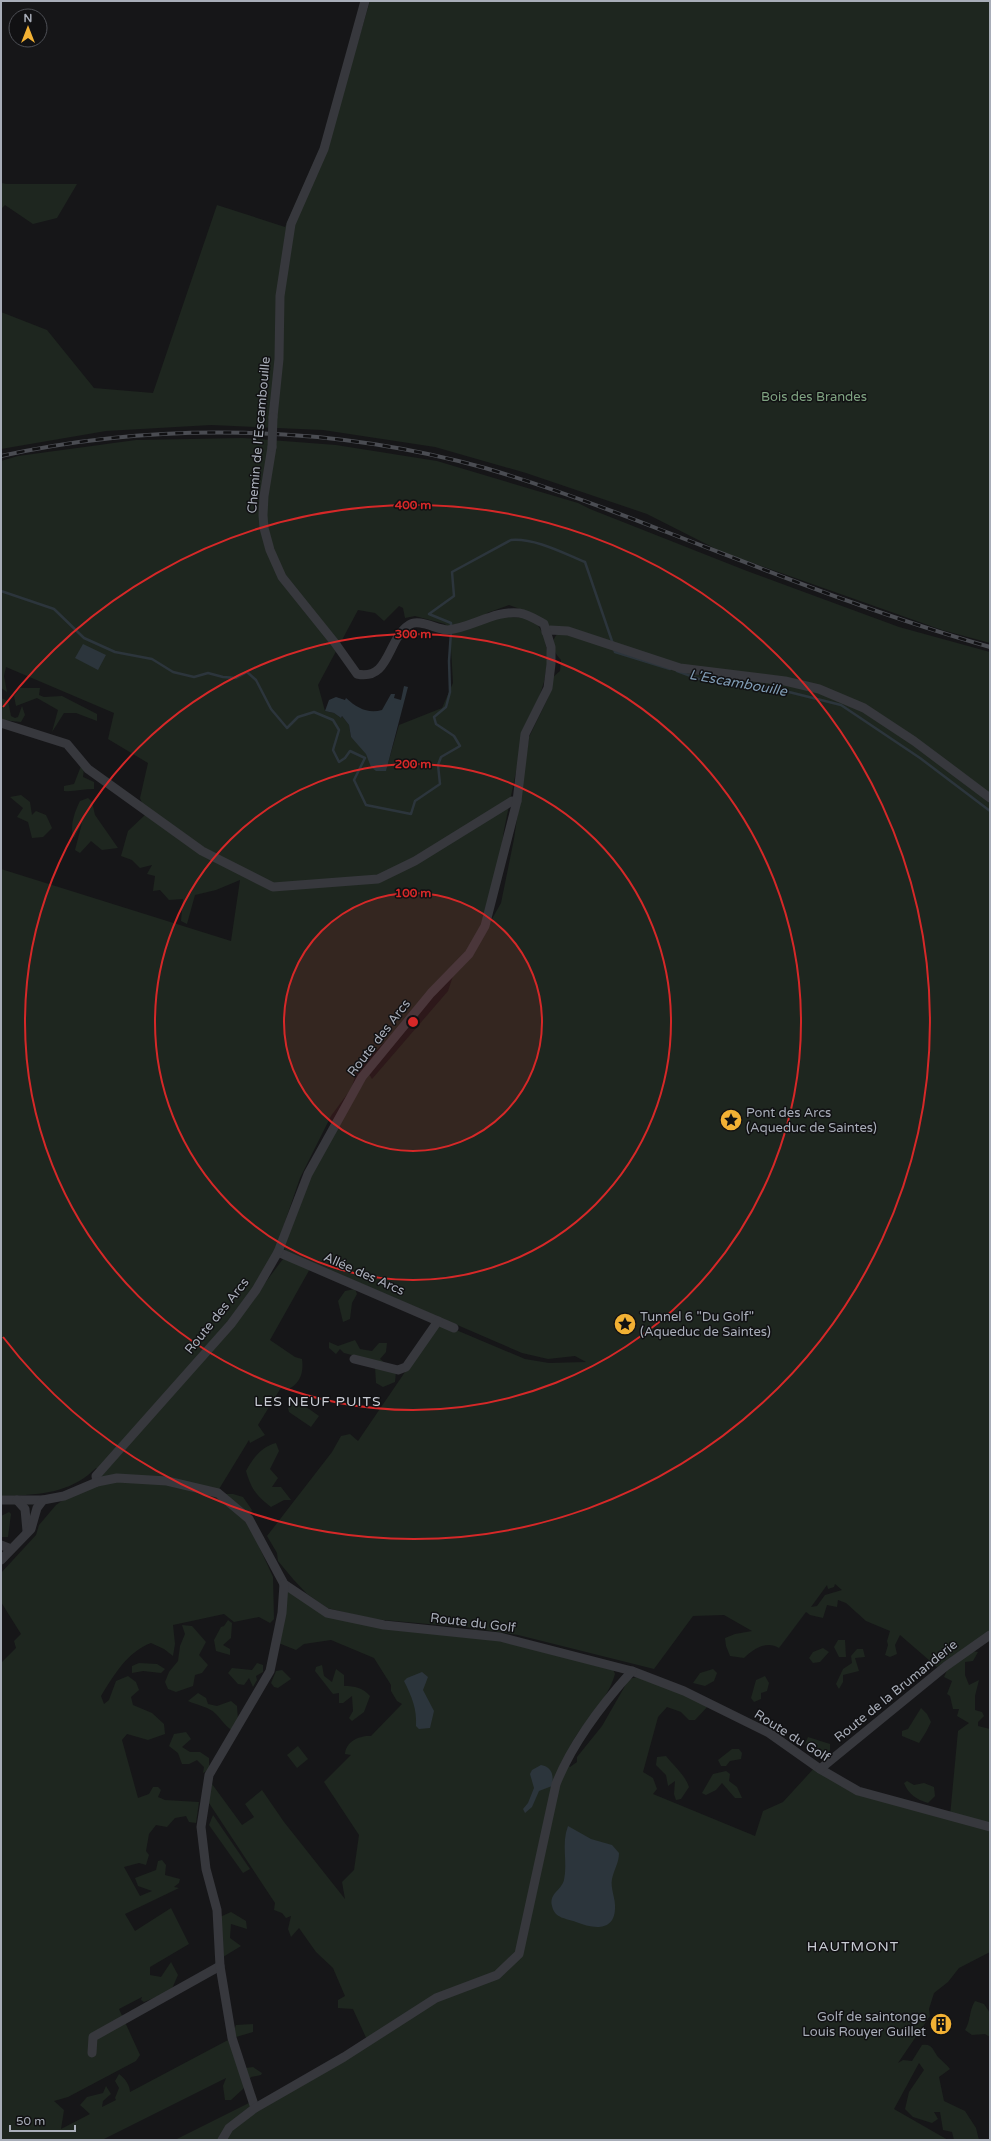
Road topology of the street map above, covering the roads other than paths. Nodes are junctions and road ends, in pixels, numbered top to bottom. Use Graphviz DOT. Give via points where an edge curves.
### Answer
graph roads {
  1 [pos="366,1"];
  2 [pos="546,632"];
  3 [pos="1,723"];
  4 [pos="990,798"];
  5 [pos="517,801"];
  6 [pos="278,1252"];
  7 [pos="438,1321"];
  8 [pos="454,1328"];
  9 [pos="354,1359"];
  10 [pos="97,1482"];
  11 [pos="1,1500"];
  12 [pos="17,1500"];
  13 [pos="43,1500"];
  14 [pos="27,1532"];
  15 [pos="1,1545"];
  16 [pos="11,1549"];
  17 [pos="1,1560"];
  18 [pos="284,1584"];
  19 [pos="990,1635"];
  20 [pos="632,1671"];
  21 [pos="820,1769"];
  22 [pos="990,1827"];
  23 [pos="220,1966"];
  24 [pos="92,2053"];
  25 [pos="255,2108"];
  26 [pos="222,2140"];
  1 -- 2 [label="street, Chemin de l'Escambouille, bridge" via="324,149 291,224 280,296 279,359 272,447 264,496 264,528 270,550 282,577 357,674 367,676 380,670 399,635 410,624 451,629 519,613 544,624"];
  2 -- 4 [label="street" via="568,631 680,668 785,681 819,689 864,708 914,741"];
  2 -- 5 [label="street, Route des Arcs" via="551,648 548,688 525,734"];
  3 -- 5 [label="street" via="67,744 88,769 202,851 273,886 378,879 415,861 512,801"];
  5 -- 6 [label="street, Route des Arcs" via="486,926 469,954 431,993 362,1077 308,1174"];
  6 -- 7 [label="street, Allée des Arcs"];
  6 -- 10 [label="street, Route des Arcs" via="256,1290 231,1324 96,1476"];
  7 -- 8 [label="street, Allée des Arcs"];
  7 -- 9 [label="street" via="406,1367 398,1370"];
  10 -- 13 [label="street, Route du Golf" via="64,1496"];
  10 -- 18 [label="street, Route du Golf" via="117,1478 167,1481 218,1493 249,1519"];
  11 -- 12 [label="street, Route du Golf"];
  12 -- 13 [label="street, Route du Golf"];
  12 -- 14 [label="street" via="24,1509"];
  13 -- 14 [label="street" via="31,1529"];
  14 -- 16 [label="street"];
  15 -- 16 [label="street"];
  16 -- 17 [label="street"];
  18 -- 20 [label="street, Route du Golf" via="327,1612 384,1626 500,1637"];
  18 -- 23 [label="street" via="282,1613 270,1671 209,1775 201,1827 206,1869 217,1910"];
  19 -- 21 [label="street, Route de la Brumanderie" via="946,1666"];
  20 -- 21 [label="street, Route du Golf" via="684,1691 769,1734"];
  20 -- 25 [label="street" via="578,1738 556,1784 519,1954 497,1974 436,1998 344,2057"];
  21 -- 22 [label="street, Route du Golf" via="858,1791"];
  23 -- 24 [label="street" via="93,2037"];
  23 -- 25 [label="street" via="232,2038"];
  25 -- 26 [label="street" via="229,2128"];
}
